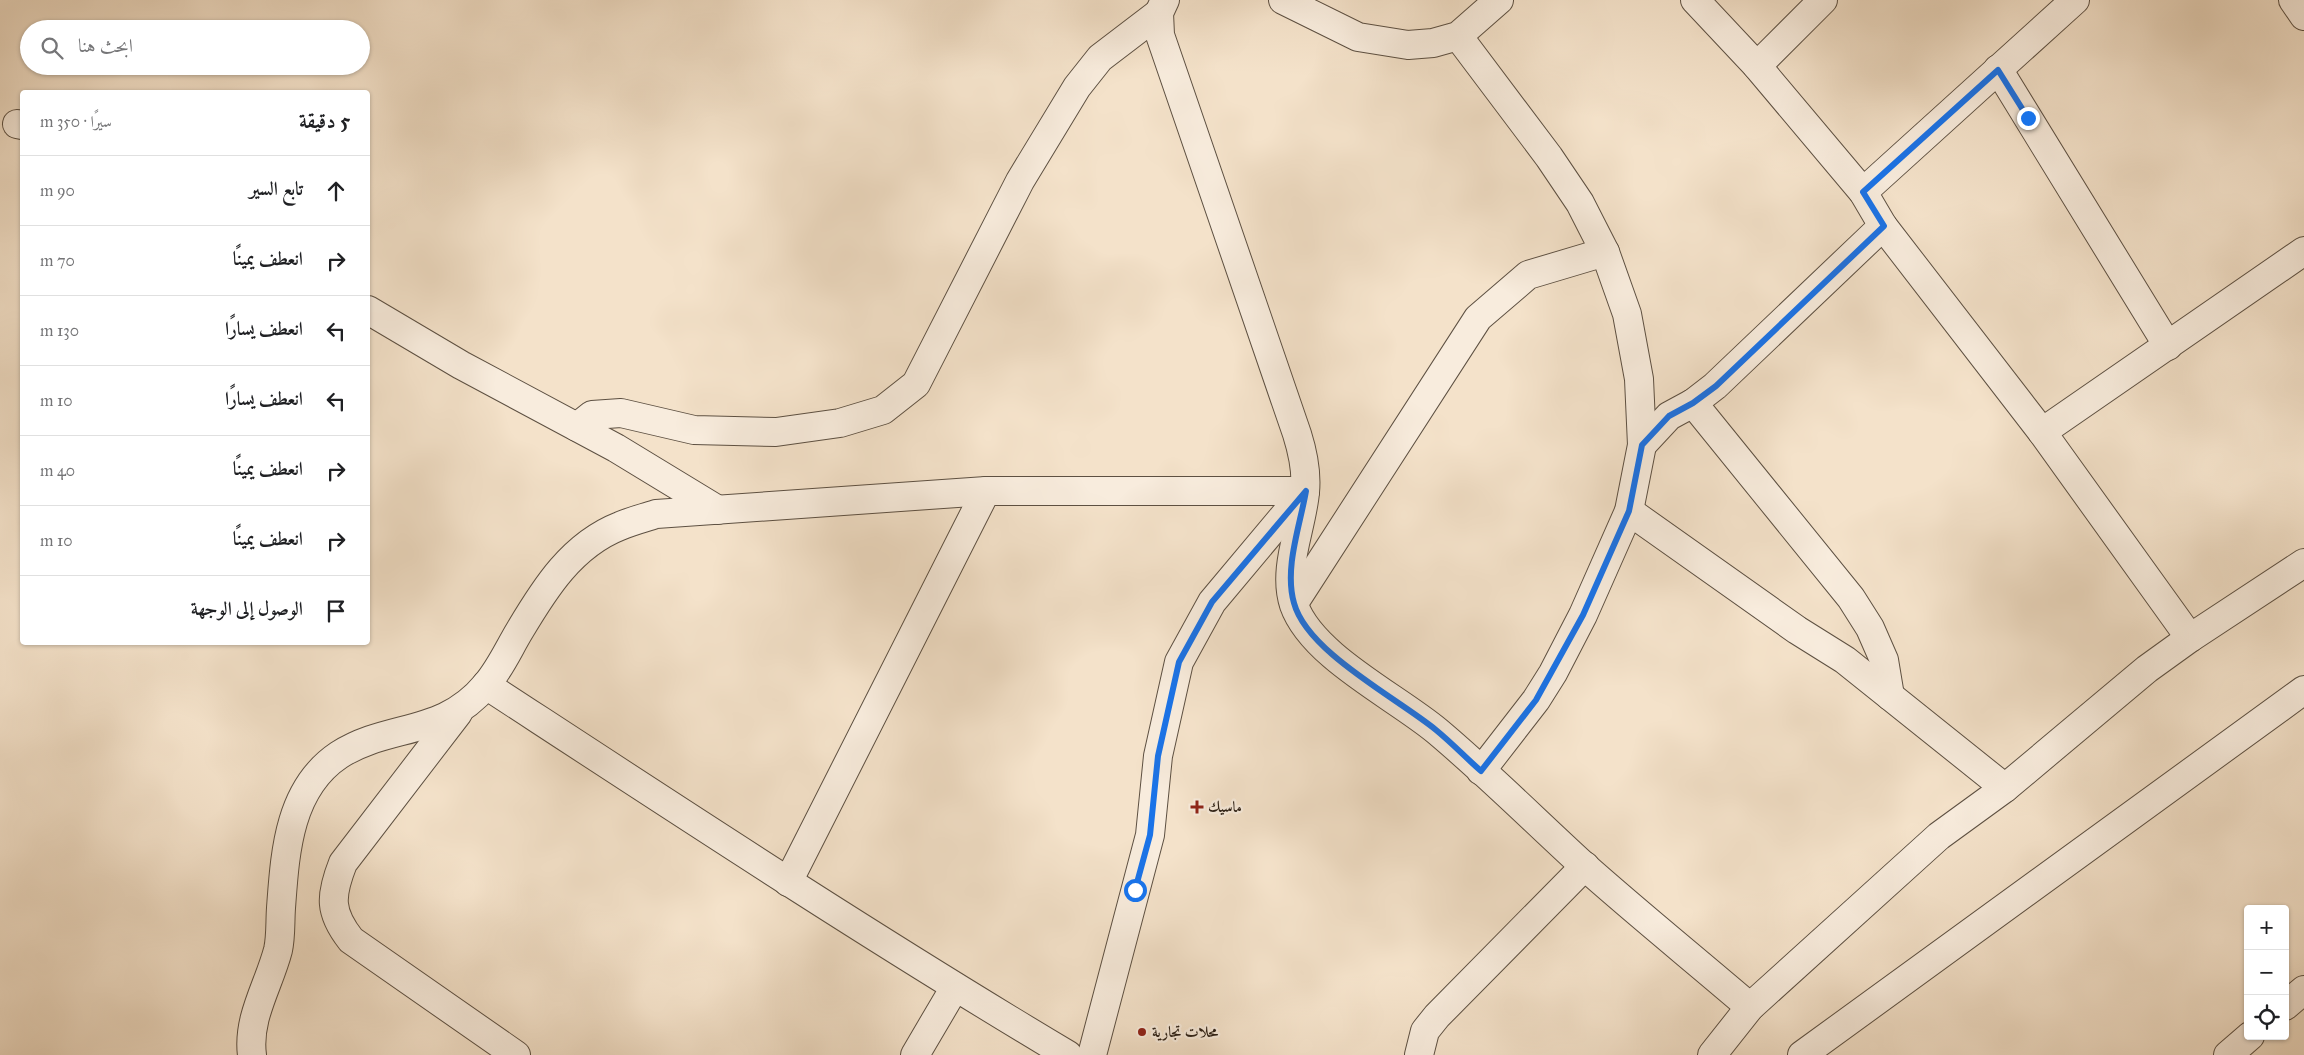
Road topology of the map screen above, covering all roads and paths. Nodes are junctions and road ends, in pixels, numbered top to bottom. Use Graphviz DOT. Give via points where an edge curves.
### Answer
graph roads {
  1 [pos="1283,0"];
  2 [pos="1499,0"];
  3 [pos="1695,0"];
  4 [pos="1823,0"];
  5 [pos="2075,0"];
  6 [pos="2294,0"];
  7 [pos="1162,7"];
  8 [pos="2304,16"];
  9 [pos="1458,36"];
  10 [pos="1757,66"];
  11 [pos="1998,70"];
  12 [pos="1863,192"];
  13 [pos="1884,226"];
  14 [pos="2304,251"];
  15 [pos="1605,252"];
  16 [pos="370,311"];
  17 [pos="2168,346"];
  18 [pos="1693,403"];
  19 [pos="577,427"];
  20 [pos="2042,432"];
  21 [pos="1642,445"];
  22 [pos="986,491"];
  23 [pos="1306,491"];
  24 [pos="718,510"];
  25 [pos="1629,511"];
  26 [pos="2304,563"];
  27 [pos="1294,603"];
  28 [pos="2190,638"];
  29 [pos="486,685"];
  30 [pos="2304,690"];
  31 [pos="1890,696"];
  32 [pos="461,708"];
  33 [pos="1481,771"];
  34 [pos="2005,788"];
  35 [pos="1585,866"];
  36 [pos="788,882"];
  37 [pos="954,987"];
  38 [pos="2304,990"];
  39 [pos="2289,1003"];
  40 [pos="1750,1007"];
  41 [pos="2245,1040"];
  42 [pos="252,1055"];
  43 [pos="516,1055"];
  44 [pos="915,1055"];
  45 [pos="1068,1055"];
  46 [pos="1092,1055"];
  47 [pos="1419,1055"];
  48 [pos="1712,1055"];
  49 [pos="1802,1055"];
  50 [pos="2228,1055"];
  1 -- 9 [label="street" via="1358,37 1383,43 1433,43"];
  2 -- 9 [label="street"];
  3 -- 10 [label="street"];
  4 -- 10 [label="street"];
  5 -- 11 [label="street"];
  6 -- 8 [label="street"];
  7 -- 19 [label="street" via="1100,58 1077,87 1020,181 916,384 883,410 840,423 776,432 694,430 621,413 592,415"];
  7 -- 23 [label="street" via="1160,35 1298,434 1305,461"];
  9 -- 15 [label="street" via="1580,202"];
  10 -- 12 [label="street"];
  11 -- 12 [label="street"];
  11 -- 17 [label="street"];
  12 -- 13 [label="street"];
  13 -- 18 [label="street" via="1716,386"];
  13 -- 20 [label="street"];
  14 -- 17 [label="street"];
  15 -- 21 [label="street" via="1627,314 1639,379"];
  15 -- 27 [label="street" via="1528,275 1478,318"];
  16 -- 19 [label="street" via="461,365"];
  17 -- 20 [label="street"];
  18 -- 21 [label="street" via="1669,416"];
  18 -- 31 [label="street" via="1851,598 1870,628 1884,660"];
  19 -- 24 [label="street"];
  20 -- 28 [label="street"];
  21 -- 25 [label="street"];
  22 -- 23 [label="street"];
  22 -- 24 [label="street"];
  22 -- 36 [label="street"];
  23 -- 27 [label="street" via="1290,576"];
  23 -- 46 [label="street" via="1212,602 1179,662 1158,756 1150,835"];
  24 -- 29 [label="street" via="656,514 618,526 584,546 556,574"];
  25 -- 31 [label="street" via="1797,630 1846,660"];
  25 -- 33 [label="street" via="1583,615 1553,673"];
  26 -- 28 [label="street"];
  27 -- 33 [label="street" via="1302,623 1316,640 1436,730"];
  28 -- 34 [label="street" via="2147,669"];
  29 -- 32 [label="street"];
  29 -- 36 [label="street"];
  30 -- 49 [label="street"];
  31 -- 34 [label="street"];
  32 -- 42 [label="street" via="431,724 366,740 337,756 313,779 297,808 288,840 278,949 262,989 250,1041"];
  32 -- 43 [label="street" via="343,862 335,882 332,903 338,924 351,940"];
  33 -- 35 [label="street"];
  34 -- 40 [label="street" via="1939,836"];
  35 -- 40 [label="street"];
  35 -- 47 [label="street" via="1437,1016 1425,1031"];
  36 -- 37 [label="street"];
  37 -- 44 [label="street"];
  37 -- 45 [label="street"];
  38 -- 39 [label="street"];
  40 -- 48 [label="street"];
  41 -- 50 [label="street"];
}
